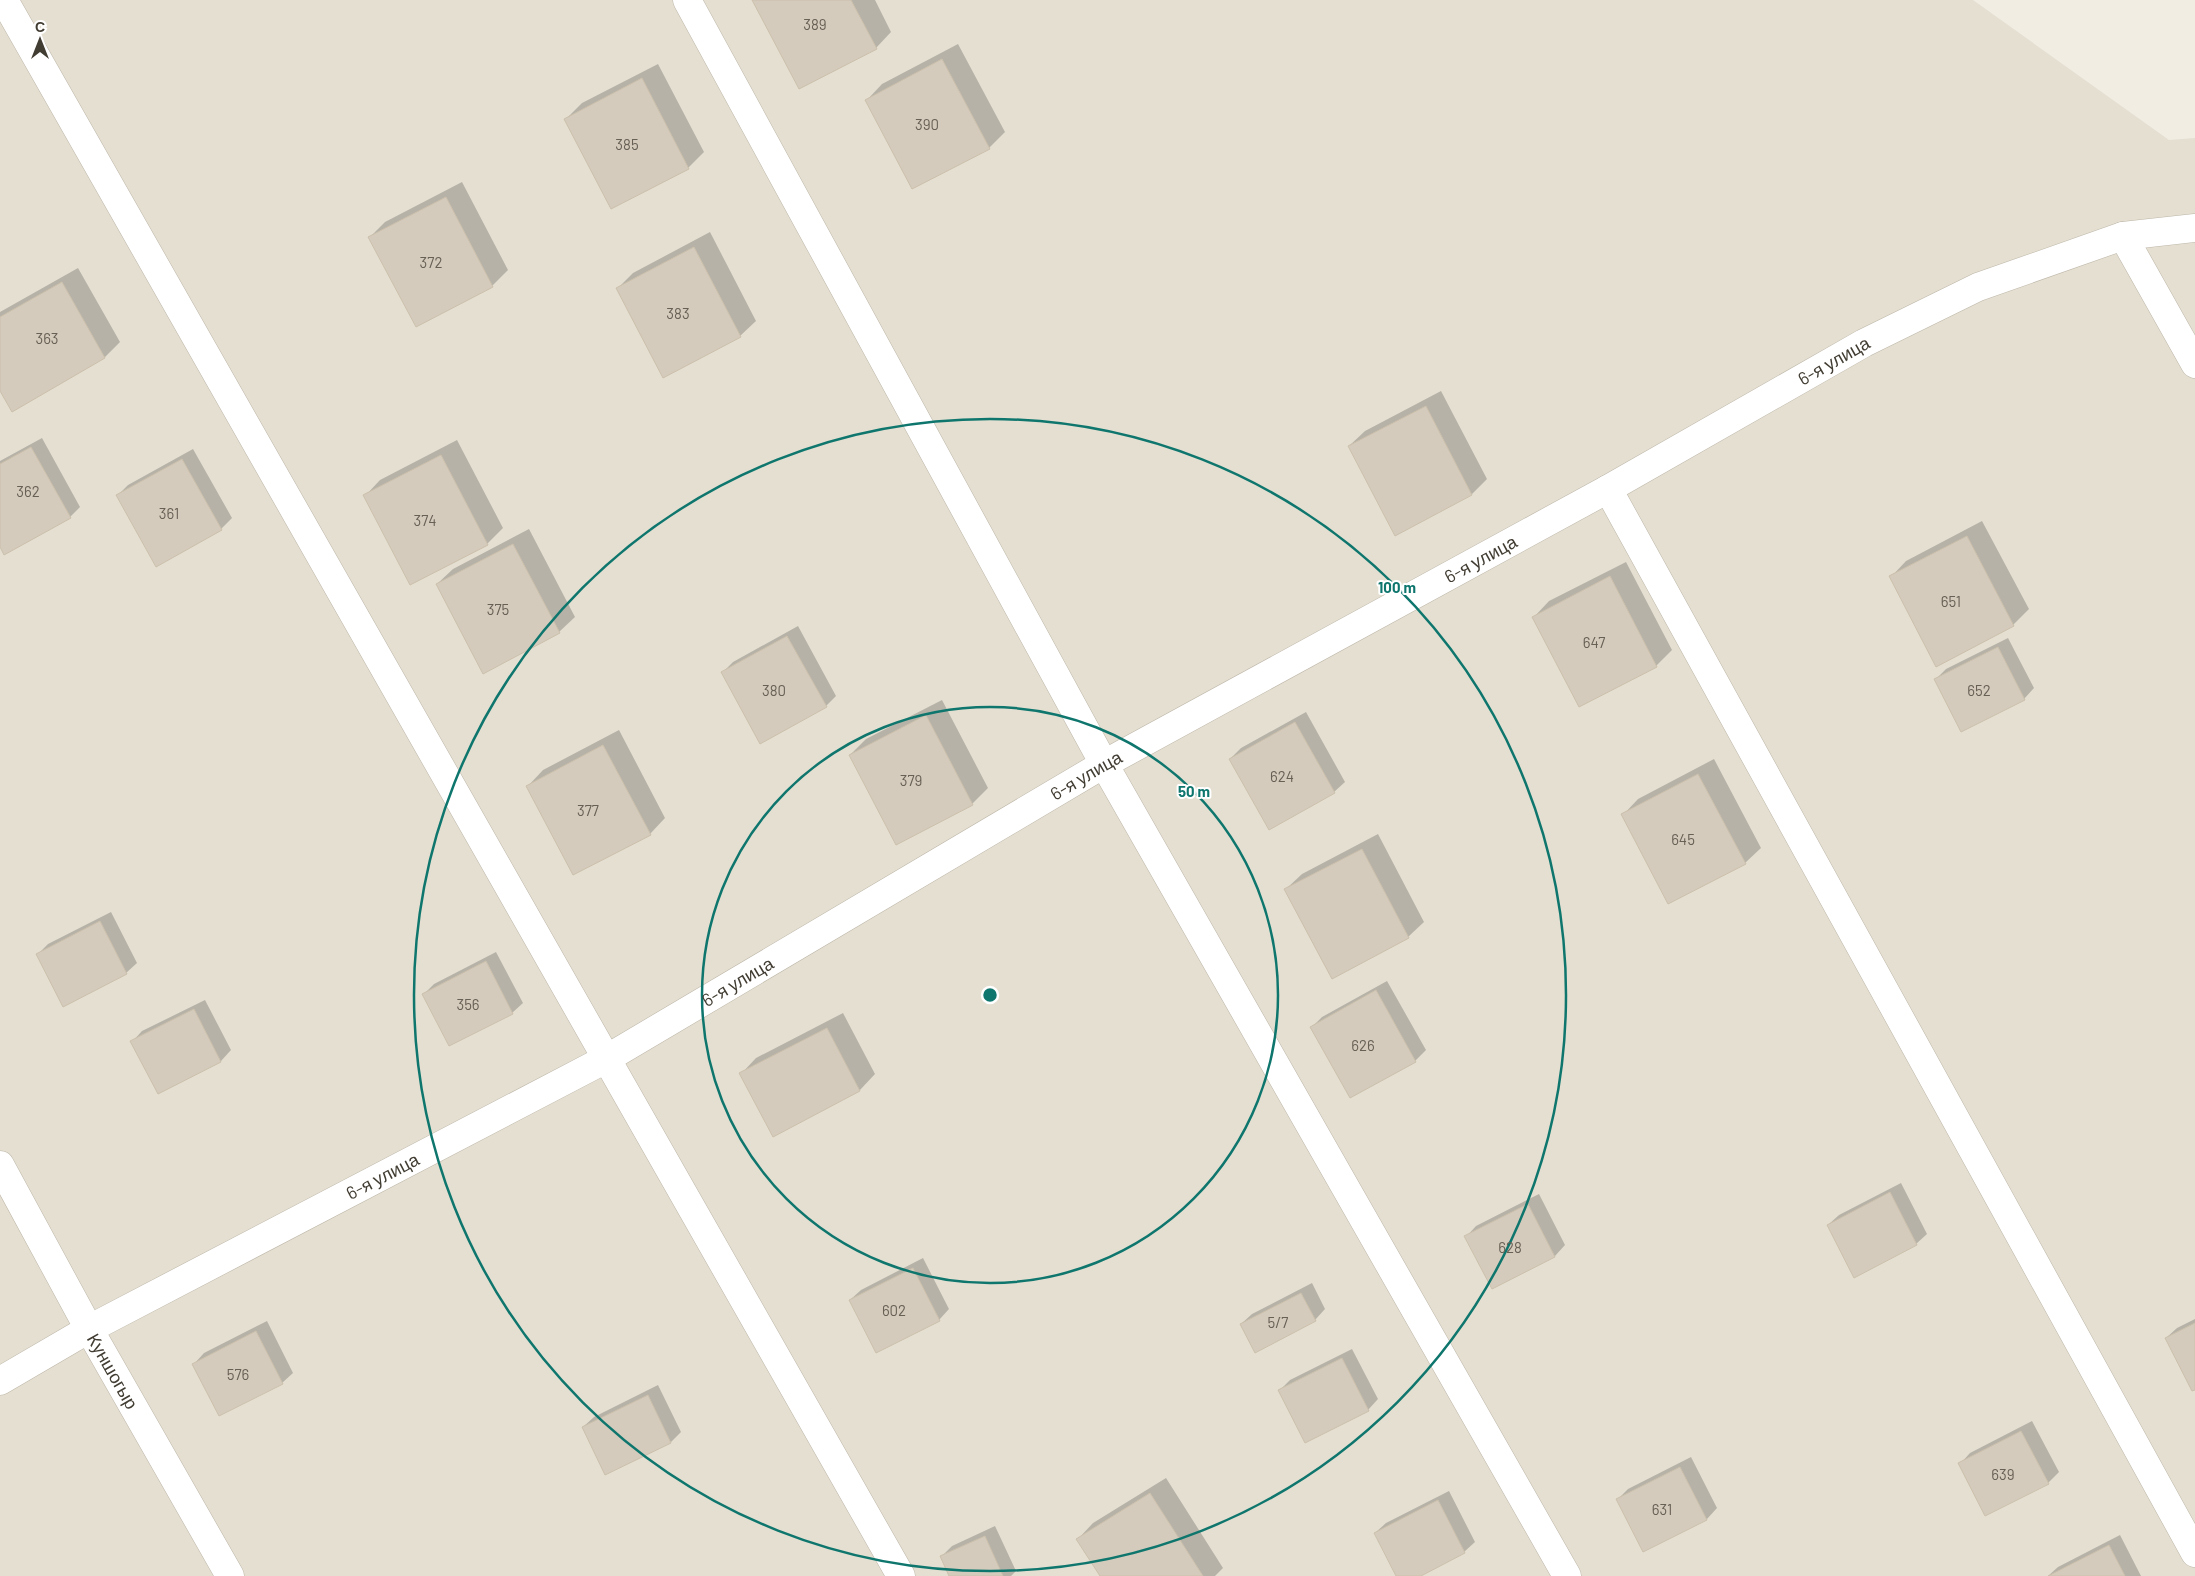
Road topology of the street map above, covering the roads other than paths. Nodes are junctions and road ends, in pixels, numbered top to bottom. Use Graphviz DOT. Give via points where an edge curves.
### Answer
graph roads {
  1 [pos="4,0"];
  2 [pos="687,0"];
  3 [pos="2195,228"];
  4 [pos="2123,236"];
  5 [pos="2195,364"];
  6 [pos="1608,489"];
  7 [pos="1104,764"];
  8 [pos="606,1059"];
  9 [pos="0,1166"];
  10 [pos="89,1329"];
  11 [pos="0,1381"];
  12 [pos="2195,1553"];
  13 [pos="230,1576"];
  14 [pos="901,1576"];
  15 [pos="1566,1576"];
  1 -- 8 [label="street"];
  2 -- 7 [label="street"];
  3 -- 4 [label="street, 6-я улица"];
  4 -- 5 [label="street"];
  4 -- 6 [label="street, 6-я улица" via="1978,288 1864,343"];
  6 -- 7 [label="street, 6-я улица"];
  6 -- 12 [label="street"];
  7 -- 8 [label="street, 6-я улица"];
  7 -- 15 [label="street"];
  8 -- 10 [label="street, 6-я улица"];
  8 -- 14 [label="street"];
  9 -- 10 [label="street, Куншогыр"];
  10 -- 11 [label="street, 6-я улица"];
  10 -- 13 [label="street, Куншогыр"];
}
